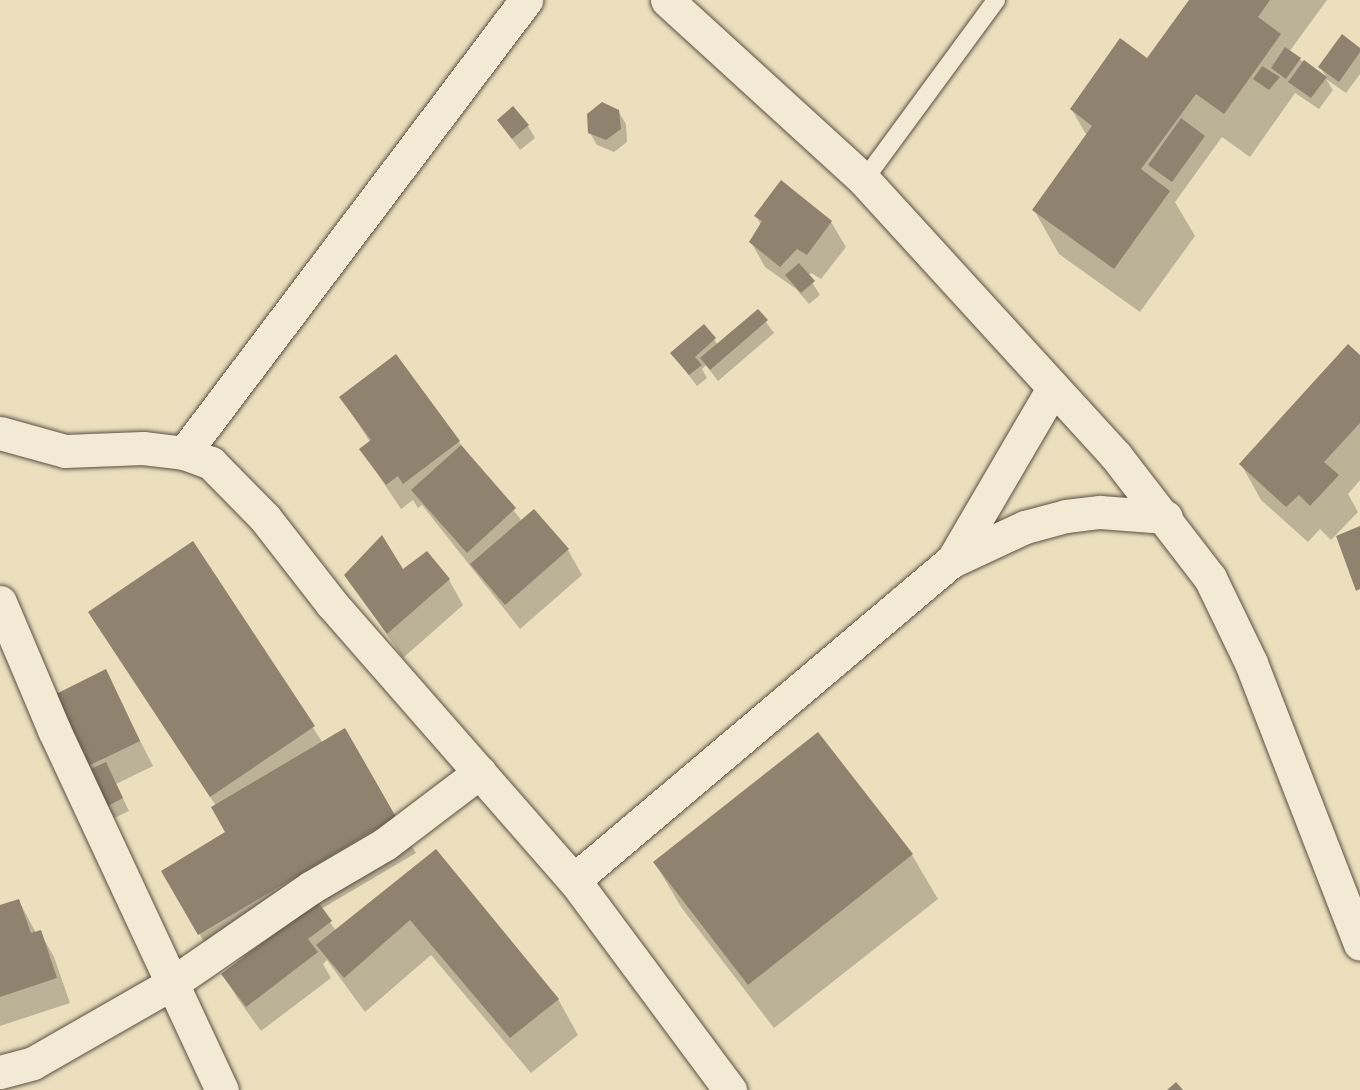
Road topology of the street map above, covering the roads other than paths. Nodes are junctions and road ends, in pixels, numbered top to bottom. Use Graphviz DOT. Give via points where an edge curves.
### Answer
graph roads {
  1 [pos="526,0"];
  2 [pos="667,0"];
  3 [pos="996,0"];
  4 [pos="864,180"];
  5 [pos="1053,388"];
  6 [pos="0,433"];
  7 [pos="184,453"];
  8 [pos="1166,517"];
  9 [pos="952,561"];
  10 [pos="0,602"];
  11 [pos="480,772"];
  12 [pos="574,880"];
  13 [pos="1360,944"];
  14 [pos="171,984"];
  15 [pos="0,1072"];
  16 [pos="222,1090"];
  17 [pos="730,1090"];
  1 -- 7 [label="street"];
  2 -- 4 [label="street"];
  3 -- 4 [label="lane"];
  4 -- 5 [label="street"];
  5 -- 8 [label="street"];
  5 -- 9 [label="street"];
  6 -- 7 [label="street" via="65,451 143,448"];
  7 -- 11 [label="street" via="211,464 234,485 332,604"];
  8 -- 9 [label="street" via="1100,512 1066,516 1025,527"];
  8 -- 13 [label="street" via="1210,578 1251,663"];
  9 -- 12 [label="street"];
  10 -- 14 [label="street"];
  11 -- 12 [label="street"];
  11 -- 14 [label="street" via="385,844 310,888"];
  12 -- 17 [label="street"];
  14 -- 15 [label="street" via="33,1063"];
  14 -- 16 [label="street"];
}
